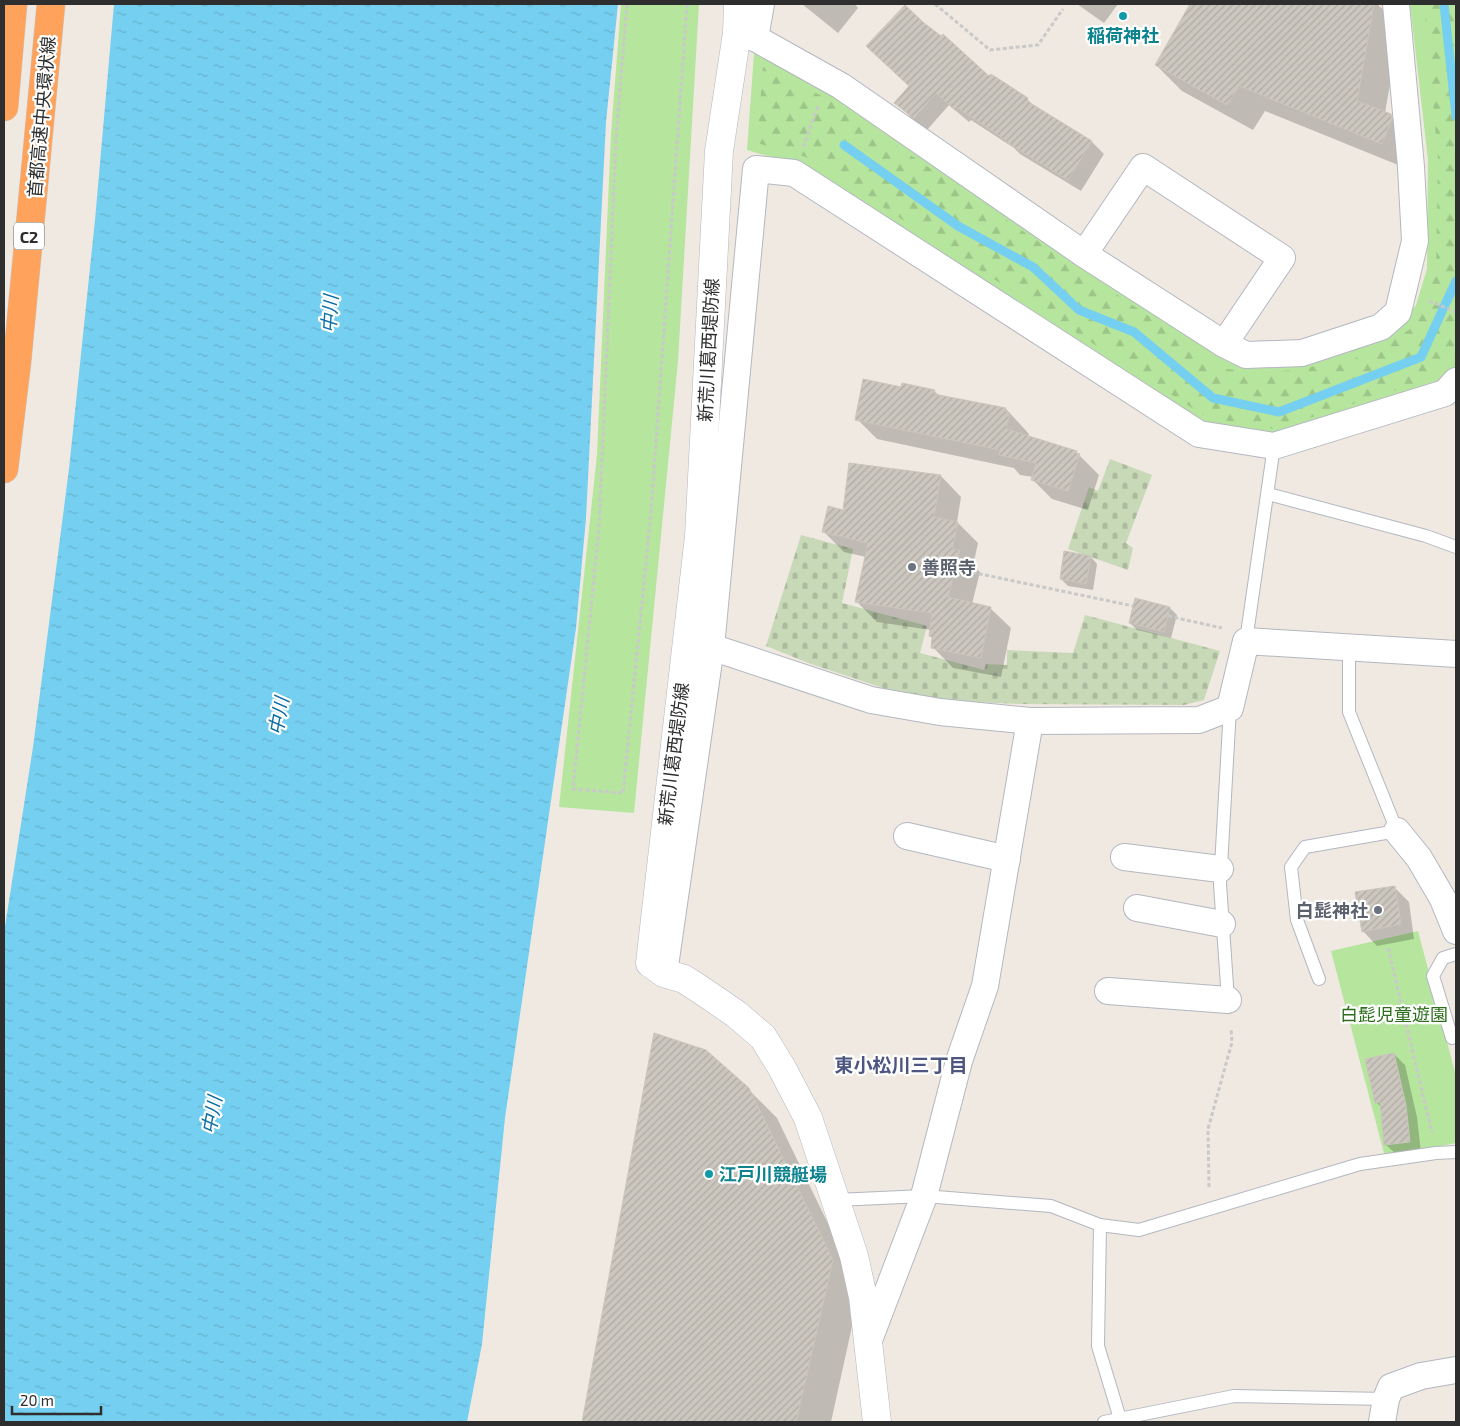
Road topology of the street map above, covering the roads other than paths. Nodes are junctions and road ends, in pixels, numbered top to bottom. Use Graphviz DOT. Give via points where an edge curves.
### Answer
graph roads {
  1 [pos="13,4"];
  2 [pos="51,4"];
  3 [pos="738,4"];
  4 [pos="761,4"];
  5 [pos="1396,4"];
  6 [pos="746,35"];
  7 [pos="4,107"];
  8 [pos="1084,254"];
  9 [pos="1224,344"];
  10 [pos="1456,381"];
  11 [pos="1274,446"];
  12 [pos="4,469"];
  13 [pos="714,481"];
  14 [pos="1268,494"];
  15 [pos="1456,547"];
  16 [pos="1247,637"];
  17 [pos="711,647"];
  18 [pos="1349,648"];
  19 [pos="1456,654"];
  20 [pos="1230,708"];
  21 [pos="1030,721"];
  22 [pos="1397,831"];
  23 [pos="907,836"];
  24 [pos="1124,856"];
  25 [pos="1007,860"];
  26 [pos="1220,869"];
  27 [pos="1450,896"];
  28 [pos="1137,908"];
  29 [pos="1222,924"];
  30 [pos="1456,931"];
  31 [pos="1456,954"];
  32 [pos="664,973"];
  33 [pos="1319,979"];
  34 [pos="1108,992"];
  35 [pos="1228,1000"];
  36 [pos="1452,1038"];
  37 [pos="1456,1152"];
  38 [pos="924,1196"];
  39 [pos="836,1200"];
  40 [pos="1100,1225"];
  41 [pos="869,1340"];
  42 [pos="1456,1370"];
  43 [pos="1384,1410"];
  44 [pos="1120,1421"];
  45 [pos="877,1422"];
  46 [pos="1104,1422"];
  1 -- 7 [label="highway"];
  2 -- 12 [label="highway, 首都高速中央環状線 / C2"];
  3 -- 6 [label="main road, 新荒川葛西堤防線"];
  4 -- 6 [label="street"];
  5 -- 9 [label="street" via="1416,241 1398,312 1381,328 1302,353 1246,355"];
  6 -- 8 [label="street" via="841,86"];
  6 -- 13 [label="main road, 新荒川葛西堤防線" via="719,151"];
  8 -- 9 [label="street"];
  8 -- 9 [label="street" via="1144,167 1282,258"];
  10 -- 11 [label="street" via="1445,394"];
  11 -- 13 [label="street" via="1198,434 794,173 756,168"];
  11 -- 14 [label="lane"];
  13 -- 17 [label="street"];
  13 -- 32 [label="main road, 新荒川葛西堤防線" via="699,536 650,963"];
  14 -- 15 [label="lane"];
  14 -- 16 [label="lane"];
  16 -- 18 [label="street"];
  16 -- 20 [label="street"];
  17 -- 21 [label="street" via="871,700 940,712"];
  17 -- 32 [label="street"];
  18 -- 19 [label="street"];
  18 -- 22 [label="lane" via="1349,712"];
  20 -- 21 [label="street" via="1199,720"];
  20 -- 26 [label="lane"];
  21 -- 25 [label="street"];
  22 -- 27 [label="street"];
  22 -- 33 [label="lane" via="1305,847 1292,867 1297,920"];
  23 -- 25 [label="street"];
  24 -- 26 [label="street"];
  25 -- 38 [label="street" via="985,986 959,1061"];
  26 -- 29 [label="lane"];
  27 -- 30 [label="street"];
  28 -- 29 [label="street"];
  29 -- 35 [label="lane"];
  31 -- 36 [label="lane" via="1443,958 1434,976"];
  32 -- 39 [label="main road" via="684,979 701,990 762,1037 808,1118"];
  34 -- 35 [label="street"];
  37 -- 40 [label="lane" via="1360,1164 1140,1230"];
  38 -- 39 [label="lane"];
  38 -- 40 [label="lane" via="1050,1206"];
  38 -- 41 [label="street"];
  39 -- 41 [label="main road" via="864,1297"];
  40 -- 44 [label="lane" via="1098,1346"];
  41 -- 45 [label="main road"];
  42 -- 43 [label="street" via="1391,1386"];
  43 -- 44 [label="lane" via="1234,1396"];
  44 -- 46 [label="lane"];
}
